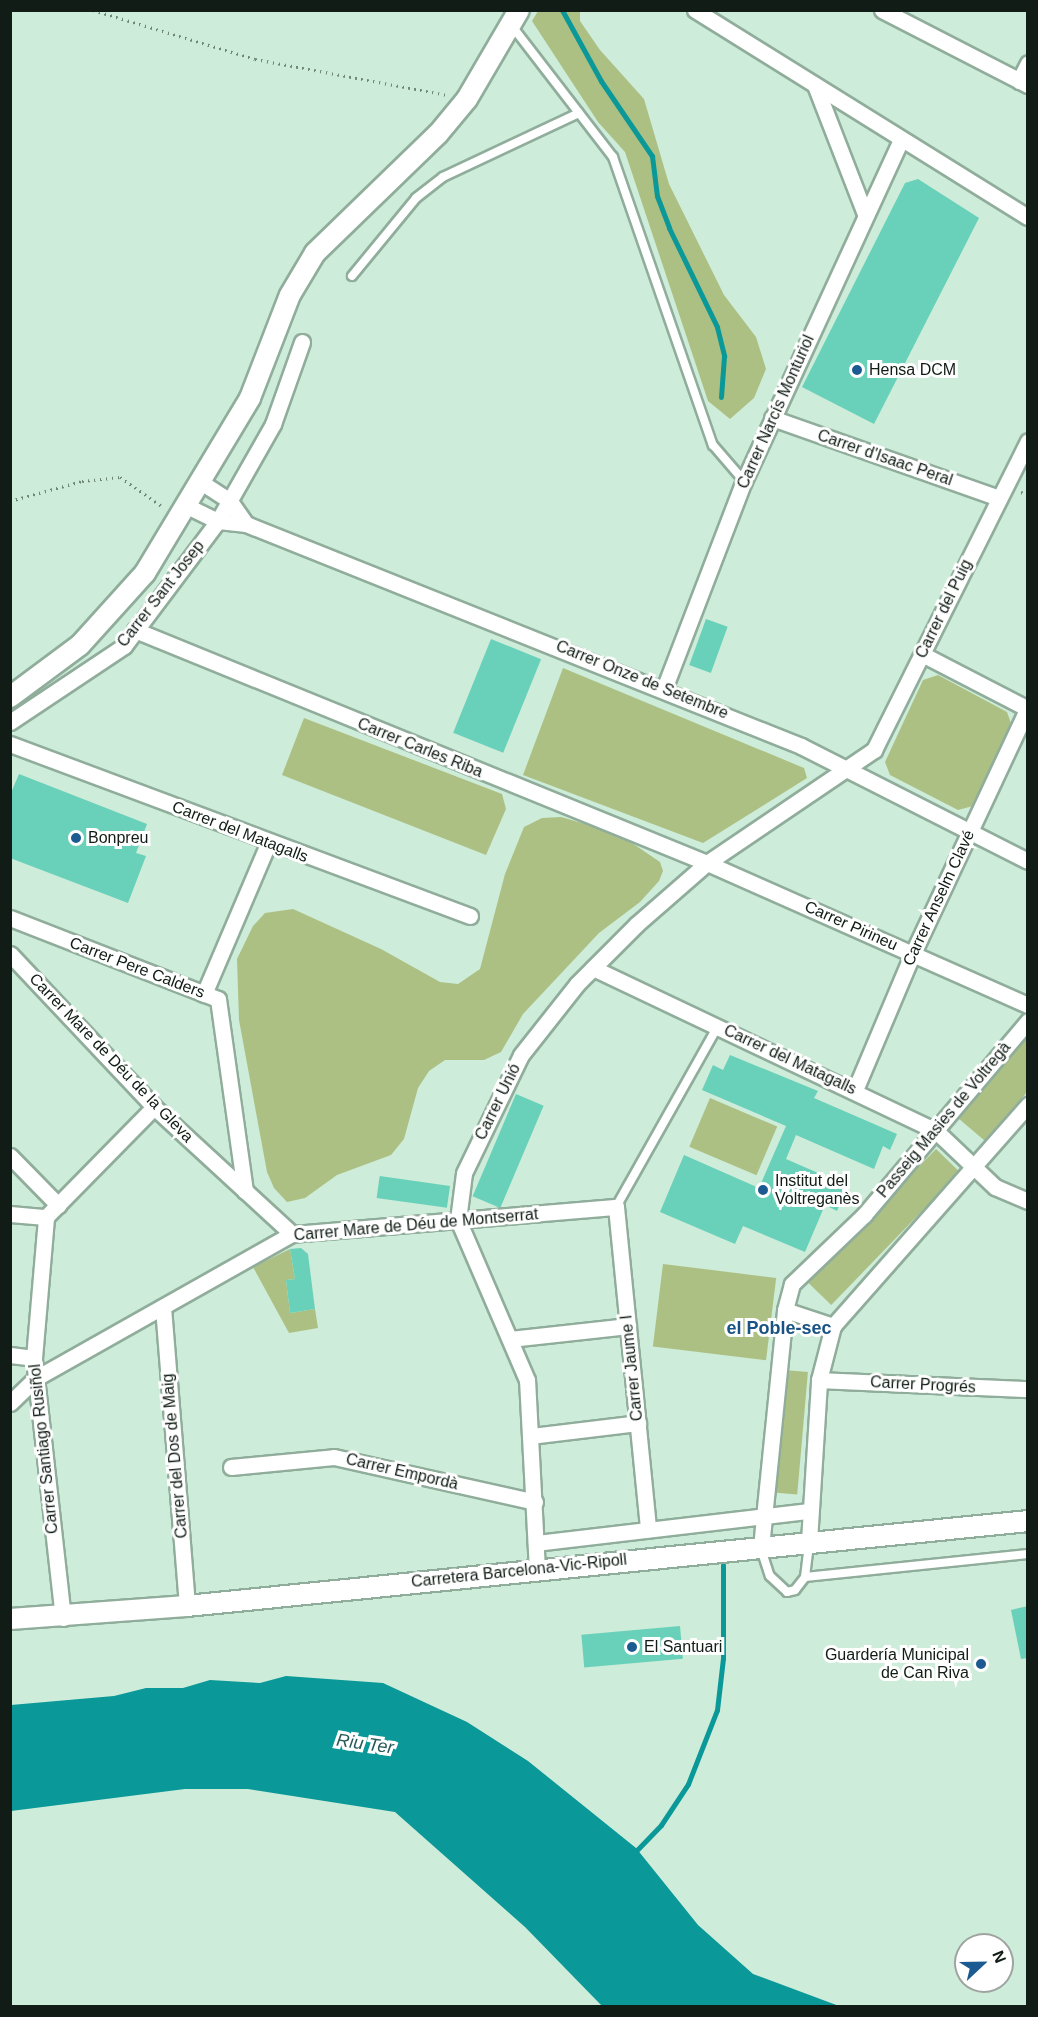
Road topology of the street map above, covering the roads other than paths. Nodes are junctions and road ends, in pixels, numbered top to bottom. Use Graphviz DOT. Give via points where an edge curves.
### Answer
graph roads {
  1 [pos="695,10"];
  2 [pos="882,10"];
  3 [pos="515,18"];
  4 [pos="1028,63"];
  5 [pos="1023,83"];
  6 [pos="814,85"];
  7 [pos="579,113"];
  8 [pos="901,140"];
  9 [pos="865,214"];
  10 [pos="1028,217"];
  11 [pos="352,276"];
  12 [pos="303,342"];
  13 [pos="772,418"];
  14 [pos="1028,441"];
  15 [pos="744,481"];
  16 [pos="202,483"];
  17 [pos="999,498"];
  18 [pos="230,501"];
  19 [pos="183,512"];
  20 [pos="218,521"];
  21 [pos="246,524"];
  22 [pos="135,630"];
  23 [pos="921,654"];
  24 [pos="664,689"];
  25 [pos="10,697"];
  26 [pos="1027,708"];
  27 [pos="10,722"];
  28 [pos="10,744"];
  29 [pos="850,770"];
  30 [pos="971,830"];
  31 [pos="268,844"];
  32 [pos="1028,861"];
  33 [pos="707,863"];
  34 [pos="470,916"];
  35 [pos="10,918"];
  36 [pos="913,953"];
  37 [pos="10,954"];
  38 [pos="593,968"];
  39 [pos="204,994"];
  40 [pos="1028,1005"];
  41 [pos="1028,1021"];
  42 [pos="718,1026"];
  43 [pos="855,1090"];
  44 [pos="1028,1105"];
  45 [pos="154,1107"];
  46 [pos="936,1131"];
  47 [pos="10,1156"];
  48 [pos="977,1166"];
  49 [pos="245,1191"];
  50 [pos="1028,1201"];
  51 [pos="58,1205"];
  52 [pos="616,1207"];
  53 [pos="10,1214"];
  54 [pos="46,1217"];
  55 [pos="458,1220"];
  56 [pos="292,1234"];
  57 [pos="163,1307"];
  58 [pos="785,1310"];
  59 [pos="628,1326"];
  60 [pos="833,1326"];
  61 [pos="510,1339"];
  62 [pos="10,1355"];
  63 [pos="34,1358"];
  64 [pos="36,1378"];
  65 [pos="819,1380"];
  66 [pos="1028,1389"];
  67 [pos="10,1402"];
  68 [pos="638,1424"];
  69 [pos="531,1436"];
  70 [pos="231,1467"];
  71 [pos="535,1502"];
  72 [pos="810,1511"];
  73 [pos="762,1515"];
  74 [pos="1028,1521"];
  75 [pos="648,1529"];
  76 [pos="809,1541"];
  77 [pos="536,1543"];
  78 [pos="760,1547"];
  79 [pos="1028,1554"];
  80 [pos="537,1570"];
  81 [pos="805,1577"];
  82 [pos="187,1606"];
  83 [pos="63,1618"];
  84 [pos="10,1619"];
  1 -- 6 [label="street"];
  2 -- 5 [label="street"];
  3 -- 7 [label="lane"];
  3 -- 16 [label="street" via="467,99 438,134 315,253 290,295 250,398"];
  4 -- 5 [label="street"];
  6 -- 8 [label="street"];
  6 -- 9 [label="street"];
  7 -- 11 [label="lane" via="443,177 416,198"];
  7 -- 15 [label="lane" via="617,167 713,445"];
  8 -- 9 [label="street, Carrer Narcís Monturiol"];
  8 -- 10 [label="street"];
  9 -- 13 [label="street, Carrer Narcís Monturiol"];
  12 -- 18 [label="street, Carrer Sant Josep" via="273,424"];
  13 -- 15 [label="street, Carrer Narcís Monturiol"];
  13 -- 17 [label="street, Carrer d'Isaac Peral"];
  14 -- 17 [label="street, Carrer del Puig"];
  15 -- 24 [label="street, Carrer Narcís Monturiol"];
  16 -- 18 [label="street"];
  16 -- 19 [label="street"];
  17 -- 23 [label="street, Carrer del Puig"];
  18 -- 20 [label="street, Carrer Sant Josep"];
  18 -- 21 [label="street"];
  19 -- 20 [label="street, Carrer Onze de Setembre"];
  19 -- 25 [label="street" via="145,573 80,645"];
  20 -- 21 [label="street, Carrer Onze de Setembre"];
  20 -- 22 [label="street, Carrer Sant Josep"];
  21 -- 24 [label="street, Carrer Onze de Setembre"];
  22 -- 27 [label="street, Carrer Sant Josep" via="124,646"];
  22 -- 33 [label="street, Carrer Carles Riba"];
  23 -- 26 [label="street"];
  23 -- 29 [label="street, Carrer del Puig" via="874,750"];
  24 -- 29 [label="street, Carrer Onze de Setembre"];
  26 -- 30 [label="street, Carrer Anselm Clavé"];
  28 -- 31 [label="street, Carrer del Matagalls"];
  29 -- 30 [label="street, Carrer Onze de Setembre"];
  29 -- 33 [label="street, Carrer Unió"];
  30 -- 32 [label="street, Carrer Onze de Setembre"];
  30 -- 36 [label="street, Carrer Anselm Clavé"];
  31 -- 34 [label="street, Carrer del Matagalls"];
  31 -- 39 [label="street"];
  33 -- 36 [label="street, Carrer Pirineu"];
  33 -- 38 [label="street, Carrer Unió"];
  35 -- 39 [label="street, Carrer Pere Calders"];
  36 -- 40 [label="street, Carrer Pirineu"];
  36 -- 43 [label="street, Carrer Anselm Clavé"];
  37 -- 45 [label="street, Carrer Mare de Déu de la Gleva"];
  38 -- 42 [label="street, Carrer del Matagalls"];
  38 -- 55 [label="street, Carrer Unió" via="522,1055 464,1173"];
  39 -- 49 [label="street, Carrer Pere Calders" via="218,999"];
  41 -- 46 [label="street, Passeig Masies de Voltregà"];
  42 -- 43 [label="street, Carrer del Matagalls"];
  42 -- 52 [label="lane"];
  43 -- 46 [label="street, Carrer del Matagalls"];
  44 -- 48 [label="street"];
  45 -- 49 [label="street, Carrer Mare de Déu de la Gleva"];
  45 -- 51 [label="street"];
  46 -- 48 [label="street, Carrer del Matagalls"];
  46 -- 58 [label="street, Passeig Masies de Voltregà" via="864,1215 792,1284"];
  47 -- 51 [label="street"];
  48 -- 50 [label="street, Carrer del Matagalls" via="995,1187"];
  48 -- 60 [label="street"];
  49 -- 56 [label="street, Carrer Mare de Déu de la Gleva"];
  51 -- 54 [label="street"];
  52 -- 55 [label="street, Carrer Mare de Déu de Montserrat"];
  52 -- 59 [label="street, Carrer Jaume I"];
  53 -- 54 [label="street"];
  54 -- 63 [label="street, Carrer Santiago Rusiñol"];
  55 -- 56 [label="street, Carrer Mare de Déu de Montserrat"];
  55 -- 61 [label="street"];
  56 -- 57 [label="street, Carrer Mare de Déu de Montserrat"];
  57 -- 64 [label="street, Carrer Mare de Déu de Montserrat"];
  57 -- 82 [label="street, Carrer del Dos de Maig"];
  58 -- 60 [label="street"];
  58 -- 73 [label="street, Passeig Masies de Voltregà"];
  59 -- 61 [label="street"];
  59 -- 68 [label="street, Carrer Jaume I"];
  60 -- 65 [label="street"];
  61 -- 69 [label="street" via="527,1380"];
  62 -- 63 [label="street"];
  63 -- 64 [label="street, Carrer Santiago Rusiñol"];
  64 -- 67 [label="street, Carrer Mare de Déu de Montserrat"];
  64 -- 83 [label="street, Carrer Santiago Rusiñol"];
  65 -- 66 [label="street, Carrer Progrés"];
  65 -- 72 [label="street"];
  68 -- 69 [label="street"];
  68 -- 75 [label="street, Carrer Jaume I"];
  69 -- 71 [label="street"];
  70 -- 71 [label="street, Carrer Empordà" via="334,1457"];
  71 -- 77 [label="street"];
  72 -- 73 [label="street"];
  72 -- 76 [label="street"];
  73 -- 75 [label="street"];
  73 -- 78 [label="street, Passeig Masies de Voltregà"];
  74 -- 76 [label="street, Carretera Barcelona-Vic-Ripoll"];
  75 -- 77 [label="street"];
  76 -- 78 [label="street, Carretera Barcelona-Vic-Ripoll"];
  76 -- 81 [label="lane"];
  77 -- 80 [label="street"];
  78 -- 80 [label="street, Carretera Barcelona-Vic-Ripoll"];
  78 -- 81 [label="lane" via="770,1576 779,1588 787,1593 795,1590"];
  79 -- 81 [label="lane"];
  80 -- 82 [label="street, Carretera Barcelona-Vic-Ripoll"];
  82 -- 83 [label="street, Carretera Barcelona-Vic-Ripoll"];
  83 -- 84 [label="street, Carretera Barcelona-Vic-Ripoll"];
}
